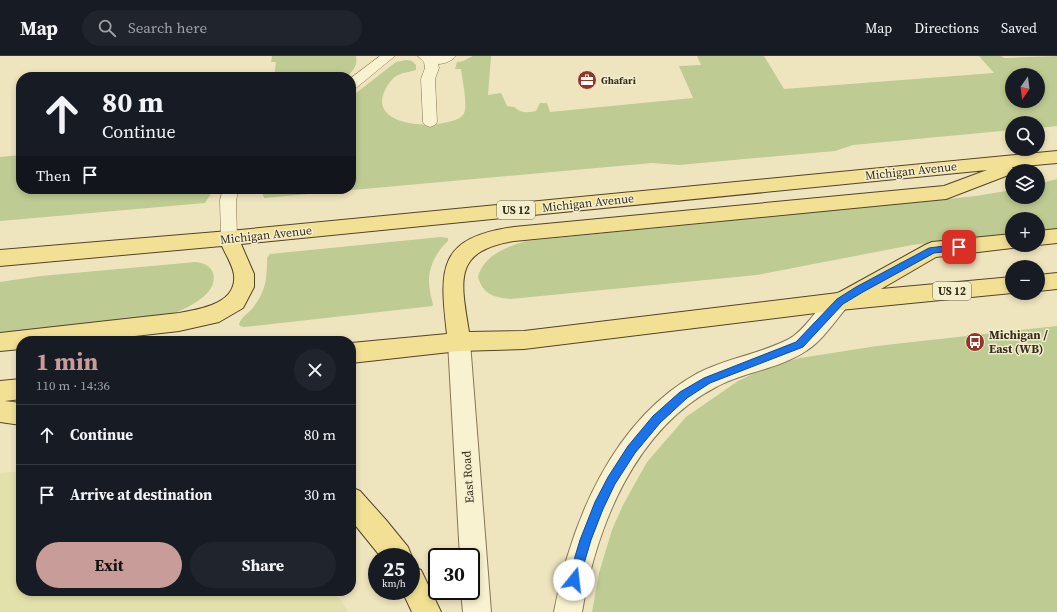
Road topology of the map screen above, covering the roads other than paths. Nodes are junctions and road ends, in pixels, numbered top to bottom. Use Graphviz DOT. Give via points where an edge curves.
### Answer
graph roads {
  1 [pos="449,56"];
  2 [pos="382,58"];
  3 [pos="428,58"];
  4 [pos="356,80"];
  5 [pos="430,122"];
  6 [pos="1057,157"];
  7 [pos="1032,159"];
  8 [pos="230,194"];
  9 [pos="1057,236"];
  10 [pos="1045,237"];
  11 [pos="229,238"];
  12 [pos="1005,242"];
  13 [pos="0,258"];
  14 [pos="1057,281"];
  15 [pos="1045,282"];
  16 [pos="1005,287"];
  17 [pos="840,302"];
  18 [pos="54,336"];
  19 [pos="16,340"];
  20 [pos="0,342"];
  21 [pos="459,342"];
  22 [pos="356,352"];
  23 [pos="16,389"];
  24 [pos="0,391"];
  25 [pos="0,411"];
  26 [pos="16,413"];
  27 [pos="356,506"];
  28 [pos="391,548"];
  29 [pos="420,598"];
  30 [pos="427,612"];
  31 [pos="477,612"];
  32 [pos="568,612"];
  1 -- 3 [label="lane" via="440,60"];
  2 -- 4 [label="lane"];
  3 -- 5 [label="lane" via="432,68 428,79"];
  6 -- 7 [label="main road, Michigan Avenue / US 12"];
  7 -- 11 [label="main road, Michigan Avenue / US 12"];
  7 -- 21 [label="main road" via="946,192 492,238 474,244 465,251 458,259 454,270"];
  8 -- 11 [label="lane"];
  9 -- 10 [label="main road"];
  11 -- 13 [label="main road, Michigan Avenue / US 12"];
  11 -- 18 [label="main road" via="244,274 244,287 236,302 212,316"];
  12 -- 17 [label="main road" via="932,250"];
  14 -- 15 [label="main road"];
  16 -- 17 [label="main road, US 12"];
  17 -- 21 [label="main road, US 12" via="524,340"];
  17 -- 32 [label="street" via="799,344 707,380 684,395 657,419 631,449 599,506 570,593"];
  19 -- 20 [label="main road"];
  21 -- 22 [label="main road, US 12"];
  21 -- 31 [label="street, East Road"];
  23 -- 24 [label="main road"];
  25 -- 26 [label="main road"];
  27 -- 28 [label="main road"];
  29 -- 30 [label="main road"];
}
